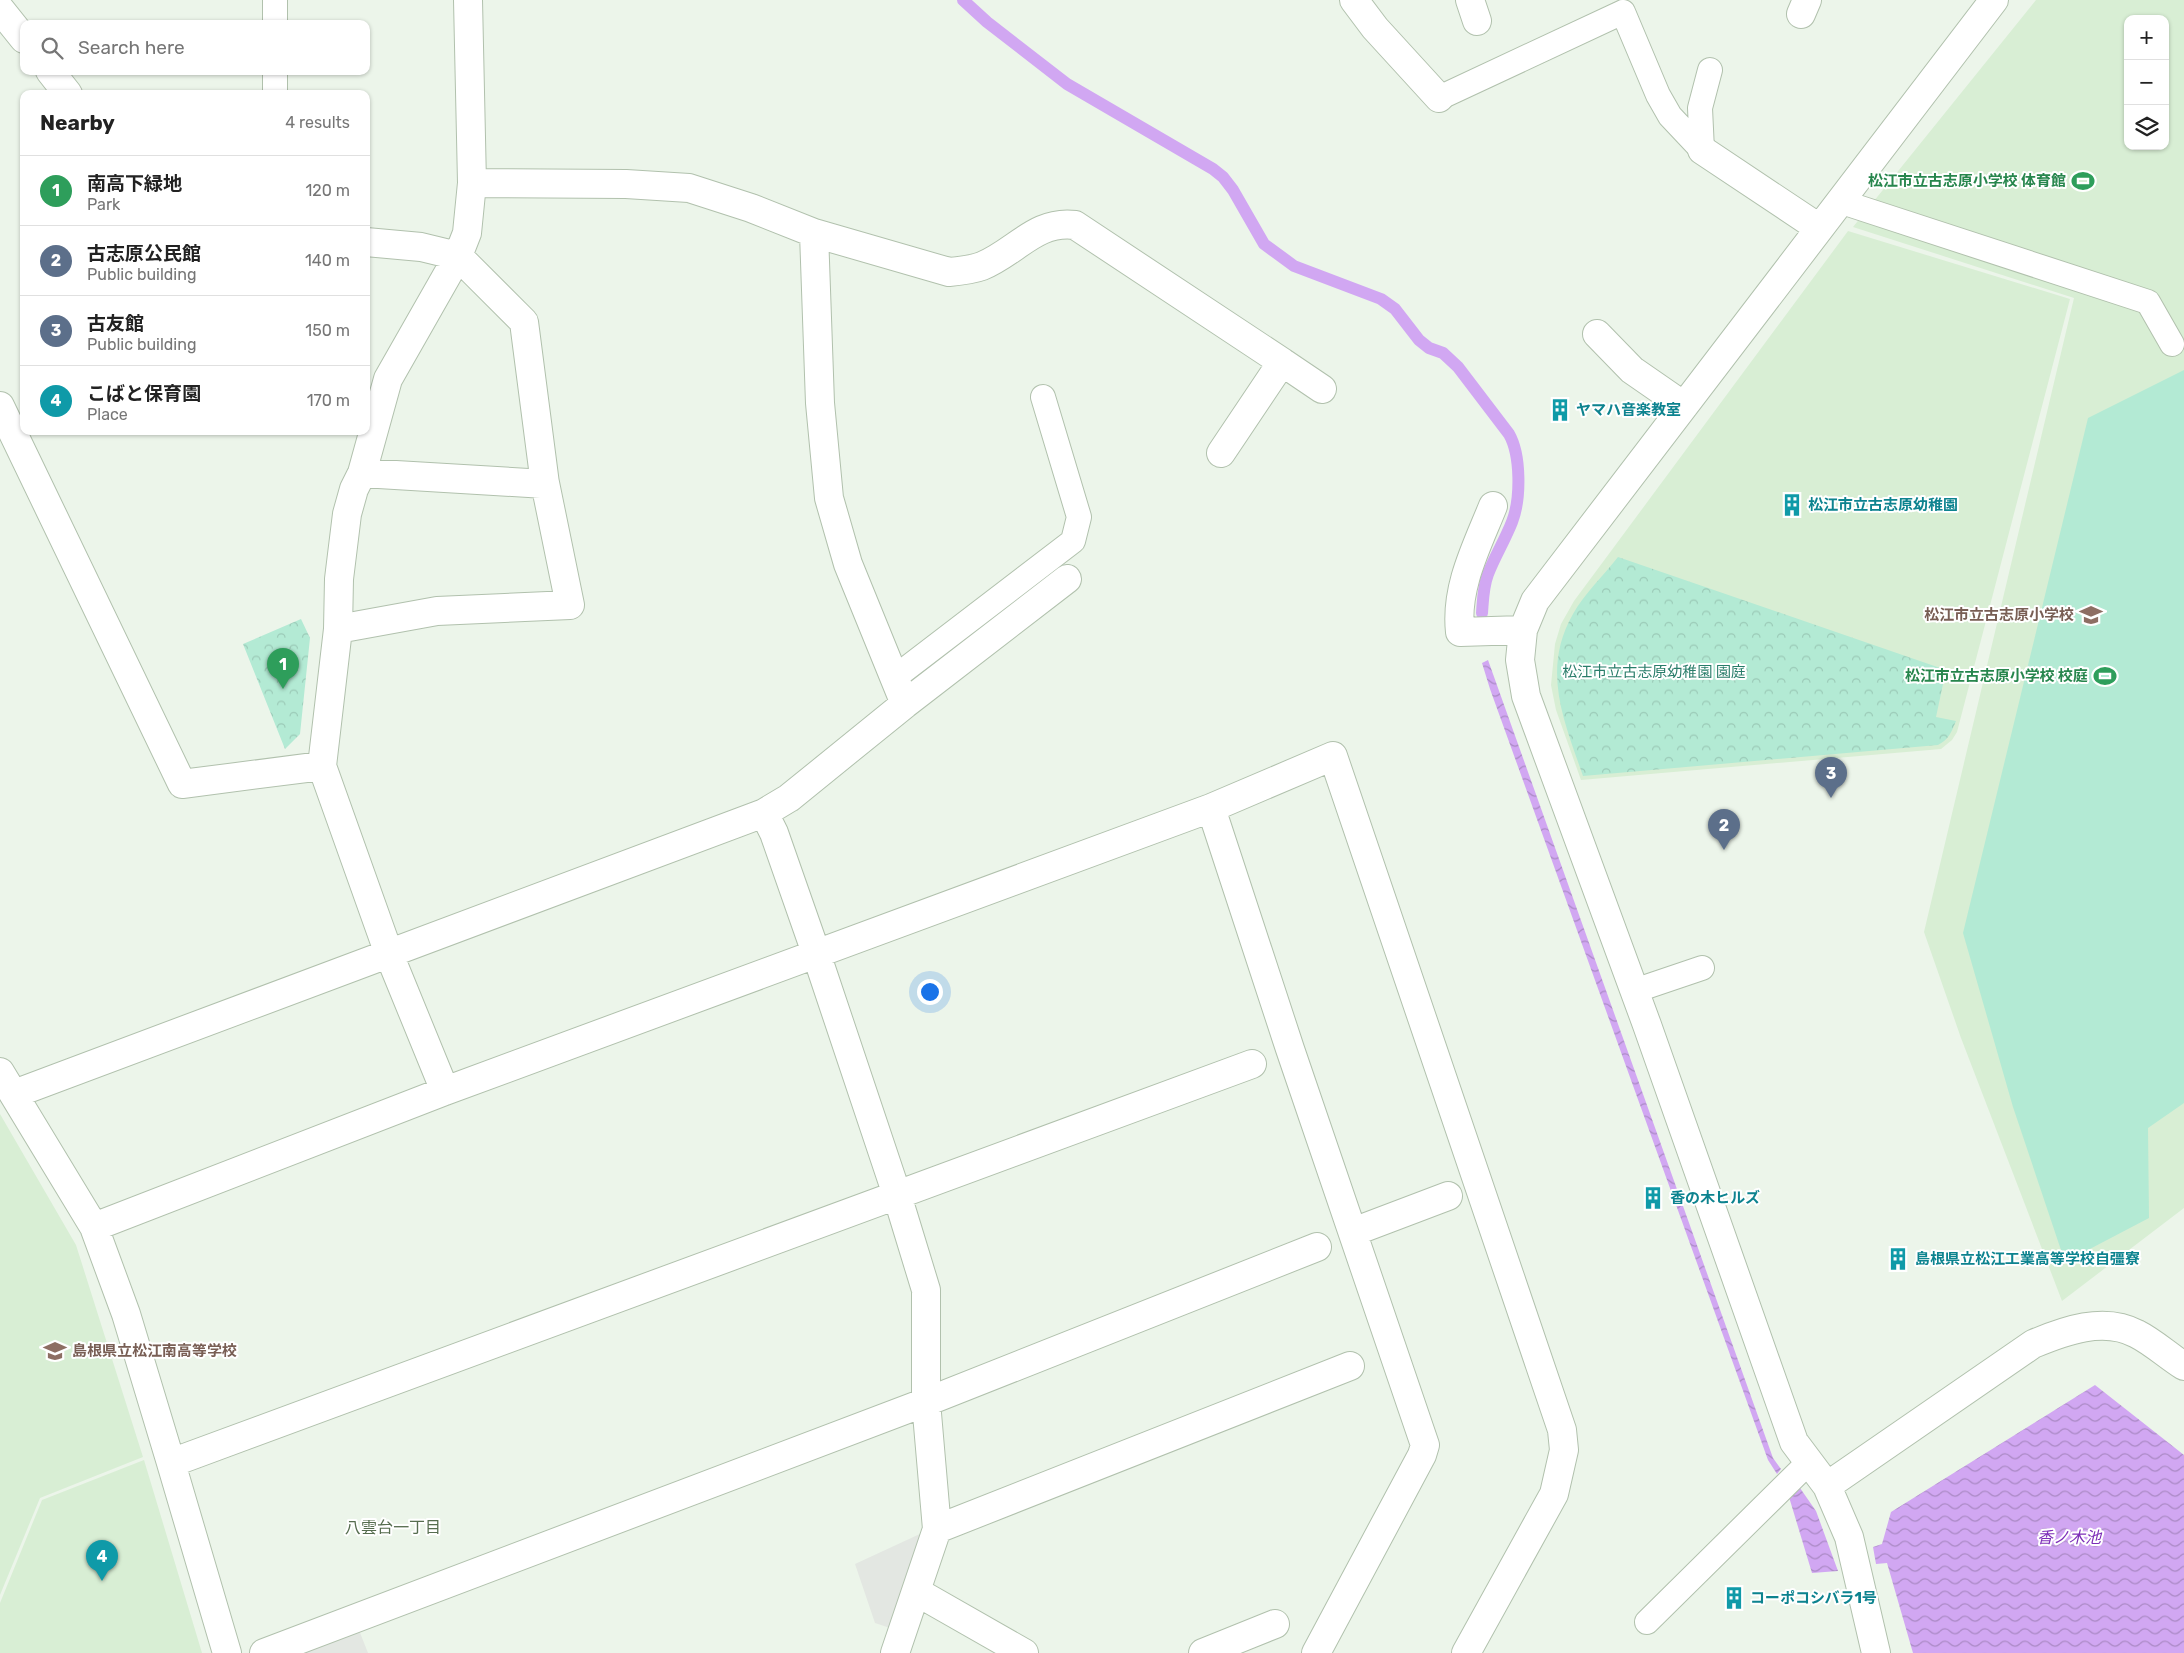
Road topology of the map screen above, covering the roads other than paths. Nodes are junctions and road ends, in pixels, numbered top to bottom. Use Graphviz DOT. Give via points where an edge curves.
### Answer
graph roads {
  1 [pos="275,0"];
  2 [pos="468,0"];
  3 [pos="1354,0"];
  4 [pos="1994,0"];
  5 [pos="0,9"];
  6 [pos="275,20"];
  7 [pos="20,34"];
  8 [pos="1710,70"];
  9 [pos="53,75"];
  10 [pos="275,75"];
  11 [pos="65,90"];
  12 [pos="275,90"];
  13 [pos="1439,98"];
  14 [pos="1702,150"];
  15 [pos="472,183"];
  16 [pos="1842,202"];
  17 [pos="1819,228"];
  18 [pos="814,233"];
  19 [pos="370,242"];
  20 [pos="458,256"];
  21 [pos="1597,334"];
  22 [pos="2172,344"];
  23 [pos="1282,362"];
  24 [pos="1322,389"];
  25 [pos="1043,396"];
  26 [pos="0,406"];
  27 [pos="1684,406"];
  28 [pos="1221,453"];
  29 [pos="362,473"];
  30 [pos="544,478"];
  31 [pos="1493,506"];
  32 [pos="1066,579"];
  33 [pos="338,629"];
  34 [pos="1523,630"];
  35 [pos="894,678"];
  36 [pos="905,704"];
  37 [pos="322,766"];
  38 [pos="1212,808"];
  39 [pos="764,813"];
  40 [pos="816,953"];
  41 [pos="390,954"];
  42 [pos="1702,968"];
  43 [pos="1634,991"];
  44 [pos="1252,1064"];
  45 [pos="7,1083"];
  46 [pos="445,1091"];
  47 [pos="897,1196"];
  48 [pos="1448,1196"];
  49 [pos="94,1226"];
  50 [pos="1353,1232"];
  51 [pos="1317,1247"];
  52 [pos="1350,1366"];
  53 [pos="2184,1366"];
  54 [pos="926,1402"];
  55 [pos="1809,1462"];
  56 [pos="171,1463"];
  57 [pos="1828,1486"];
  58 [pos="937,1528"];
  59 [pos="917,1592"];
  60 [pos="1647,1622"];
  61 [pos="1275,1624"];
  62 [pos="897,1652"];
  63 [pos="227,1653"];
  64 [pos="264,1653"];
  65 [pos="1024,1653"];
  66 [pos="1203,1653"];
  67 [pos="1316,1653"];
  68 [pos="1466,1653"];
  69 [pos="1876,1653"];
  1 -- 6 [label="lane"];
  2 -- 15 [label="street"];
  3 -- 13 [label="street"];
  4 -- 16 [label="street"];
  5 -- 7 [label="street"];
  8 -- 14 [label="lane" via="1700,108"];
  9 -- 11 [label="street"];
  10 -- 12 [label="lane"];
  13 -- 14 [label="lane" via="1623,12 1670,116"];
  14 -- 17 [label="street"];
  15 -- 18 [label="street" via="626,184 688,188"];
  15 -- 20 [label="street" via="467,233"];
  16 -- 17 [label="street"];
  16 -- 22 [label="lane" via="2148,302"];
  17 -- 27 [label="street"];
  18 -- 23 [label="street" via="949,272 984,265 1052,225 1075,225"];
  18 -- 35 [label="street" via="820,403 829,498 848,564"];
  19 -- 20 [label="street" via="421,246"];
  20 -- 29 [label="street" via="388,379"];
  20 -- 30 [label="street" via="524,322"];
  21 -- 27 [label="street" via="1632,370"];
  23 -- 24 [label="street"];
  23 -- 28 [label="street"];
  25 -- 35 [label="lane" via="1079,517 1072,541"];
  26 -- 37 [label="street" via="182,784"];
  27 -- 34 [label="street" via="1535,601"];
  29 -- 30 [label="street" via="545,484"];
  29 -- 33 [label="street" via="347,514 339,579"];
  30 -- 33 [label="street" via="570,605 437,611"];
  31 -- 34 [label="street" via="1463,582 1460,632"];
  32 -- 36 [label="street"];
  33 -- 37 [label="street"];
  34 -- 43 [label="street" via="1520,660 1526,696"];
  35 -- 36 [label="street"];
  36 -- 39 [label="street" via="789,798"];
  37 -- 41 [label="street"];
  38 -- 40 [label="street"];
  38 -- 50 [label="street"];
  38 -- 68 [label="street" via="1333,756 1557,1411 1564,1450 1554,1494"];
  39 -- 40 [label="street"];
  39 -- 41 [label="street"];
  40 -- 46 [label="street"];
  40 -- 47 [label="street"];
  41 -- 45 [label="street"];
  41 -- 46 [label="street"];
  42 -- 43 [label="lane"];
  43 -- 55 [label="street" via="1794,1442"];
  44 -- 47 [label="street"];
  45 -- 49 [label="street"];
  46 -- 49 [label="street"];
  47 -- 54 [label="street" via="926,1290"];
  47 -- 56 [label="street"];
  48 -- 50 [label="street"];
  49 -- 56 [label="street" via="126,1314"];
  50 -- 67 [label="street" via="1424,1445"];
  51 -- 54 [label="street"];
  52 -- 58 [label="street"];
  53 -- 57 [label="street" via="2136,1333 2116,1327 2065,1331 2033,1344"];
  54 -- 58 [label="street"];
  54 -- 64 [label="street"];
  55 -- 57 [label="street"];
  55 -- 60 [label="lane"];
  56 -- 63 [label="street"];
  57 -- 69 [label="street" via="1848,1537"];
  58 -- 59 [label="street"];
  59 -- 62 [label="street"];
  59 -- 65 [label="street"];
  61 -- 66 [label="street"];
}
